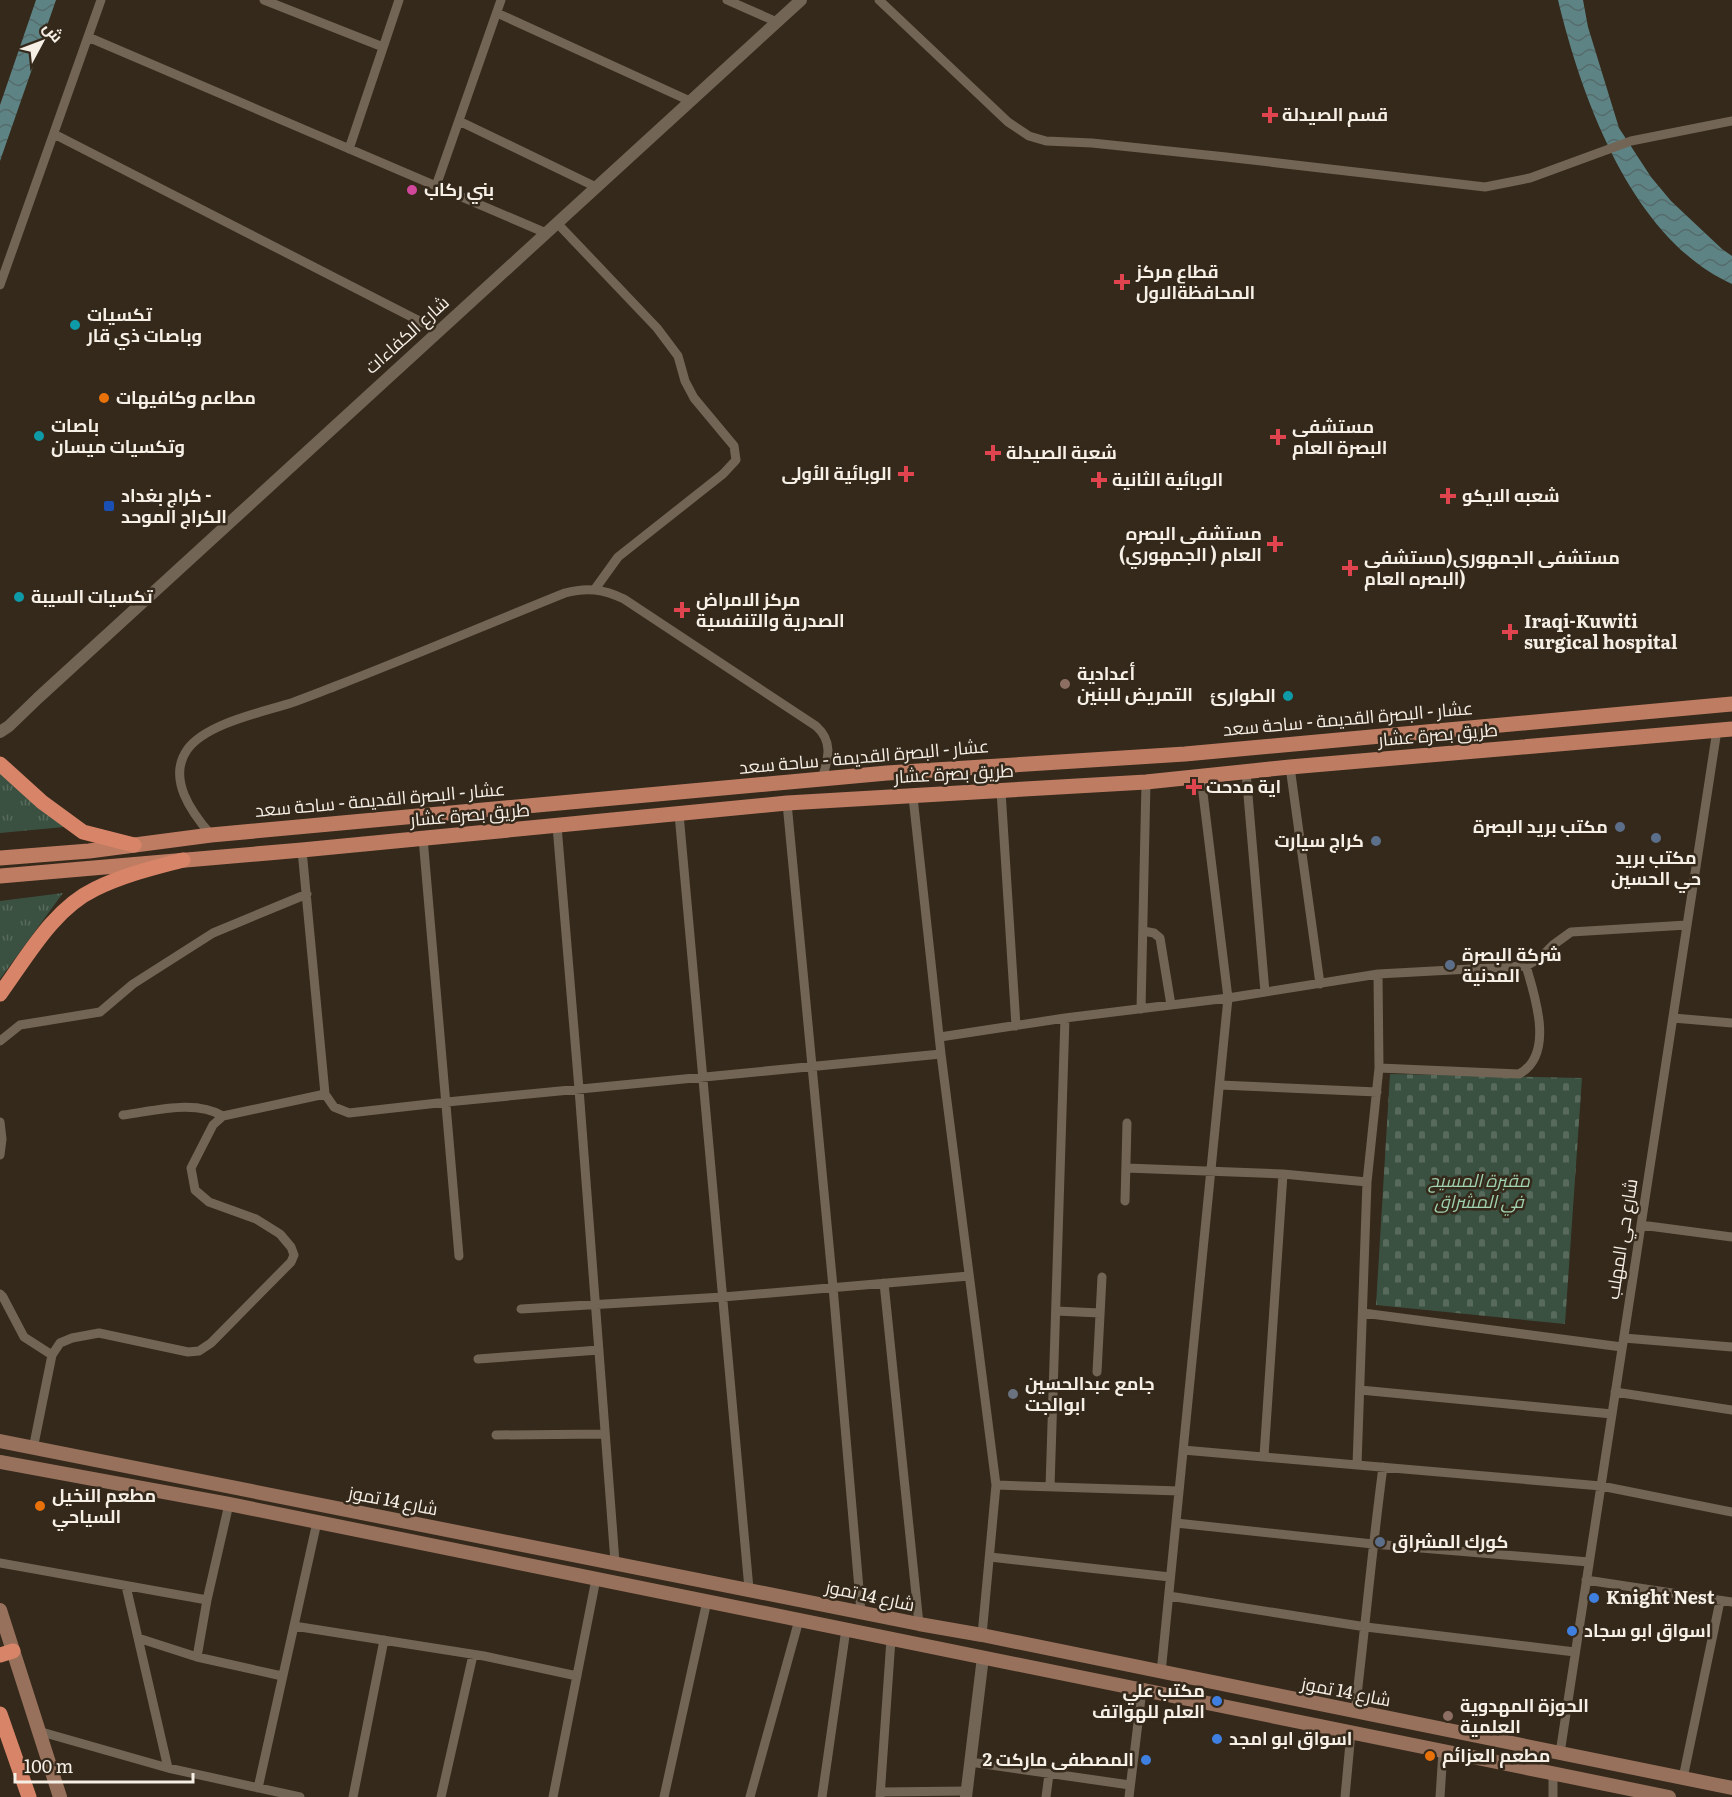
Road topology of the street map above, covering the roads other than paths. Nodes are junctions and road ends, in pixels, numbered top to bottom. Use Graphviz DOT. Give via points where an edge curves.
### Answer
graph roads {
  1 [pos="101,0"];
  2 [pos="264,0"];
  3 [pos="399,0"];
  4 [pos="501,0"];
  5 [pos="727,0"];
  6 [pos="801,0"];
  7 [pos="879,0"];
  8 [pos="497,13"];
  9 [pos="777,22"];
  10 [pos="88,38"];
  11 [pos="383,47"];
  12 [pos="690,101"];
  13 [pos="459,121"];
  14 [pos="1732,121"];
  15 [pos="54,134"];
  16 [pos="349,149"];
  17 [pos="436,186"];
  18 [pos="596,187"];
  19 [pos="557,223"];
  20 [pos="546,233"];
  21 [pos="0,285"];
  22 [pos="439,331"];
  23 [pos="595,589"];
  24 [pos="1732,704"];
  25 [pos="1725,730"];
  26 [pos="0,732"];
  27 [pos="0,764"];
  28 [pos="1290,767"];
  29 [pos="1246,772"];
  30 [pos="1202,777"];
  31 [pos="822,779"];
  32 [pos="1146,782"];
  33 [pos="1001,791"];
  34 [pos="913,796"];
  35 [pos="787,803"];
  36 [pos="679,814"];
  37 [pos="557,826"];
  38 [pos="211,835"];
  39 [pos="423,838"];
  40 [pos="134,845"];
  41 [pos="302,850"];
  42 [pos="0,858"];
  43 [pos="183,860"];
  44 [pos="0,876"];
  45 [pos="307,894"];
  46 [pos="1687,924"];
  47 [pos="1143,931"];
  48 [pos="1526,966"];
  49 [pos="1378,975"];
  50 [pos="1320,984"];
  51 [pos="1265,992"];
  52 [pos="0,994"];
  53 [pos="1228,998"];
  54 [pos="1171,1005"];
  55 [pos="1141,1009"];
  56 [pos="1065,1018"];
  57 [pos="1673,1018"];
  58 [pos="1732,1023"];
  59 [pos="1016,1026"];
  60 [pos="940,1037"];
  61 [pos="0,1041"];
  62 [pos="941,1054"];
  63 [pos="812,1066"];
  64 [pos="1379,1068"];
  65 [pos="704,1077"];
  66 [pos="1220,1085"];
  67 [pos="579,1089"];
  68 [pos="1377,1092"];
  69 [pos="325,1094"];
  70 [pos="447,1102"];
  71 [pos="123,1115"];
  72 [pos="223,1116"];
  73 [pos="0,1122"];
  74 [pos="1126,1123"];
  75 [pos="0,1155"];
  76 [pos="1126,1168"];
  77 [pos="1211,1172"];
  78 [pos="1283,1173"];
  79 [pos="1367,1182"];
  80 [pos="1125,1201"];
  81 [pos="1641,1225"];
  82 [pos="1732,1237"];
  83 [pos="459,1256"];
  84 [pos="969,1276"];
  85 [pos="1102,1276"];
  86 [pos="884,1283"];
  87 [pos="833,1287"];
  88 [pos="0,1294"];
  89 [pos="723,1297"];
  90 [pos="596,1304"];
  91 [pos="521,1309"];
  92 [pos="1056,1311"];
  93 [pos="1100,1312"];
  94 [pos="1363,1314"];
  95 [pos="1623,1342"];
  96 [pos="1732,1347"];
  97 [pos="599,1350"];
  98 [pos="52,1355"];
  99 [pos="478,1359"];
  100 [pos="1097,1372"];
  101 [pos="1360,1389"];
  102 [pos="1615,1392"];
  103 [pos="1732,1410"];
  104 [pos="1612,1414"];
  105 [pos="604,1434"];
  106 [pos="496,1435"];
  107 [pos="0,1441"];
  108 [pos="33,1449"];
  109 [pos="1183,1450"];
  110 [pos="1264,1456"];
  111 [pos="0,1462"];
  112 [pos="1357,1465"];
  113 [pos="1383,1467"];
  114 [pos="996,1485"];
  115 [pos="1601,1486"];
  116 [pos="1050,1487"];
  117 [pos="1179,1491"];
  118 [pos="229,1504"];
  119 [pos="1732,1512"];
  120 [pos="317,1522"];
  121 [pos="1176,1523"];
  122 [pos="1373,1544"];
  123 [pos="990,1557"];
  124 [pos="615,1562"];
  125 [pos="1589,1562"];
  126 [pos="0,1563"];
  127 [pos="1170,1577"];
  128 [pos="596,1579"];
  129 [pos="1586,1580"];
  130 [pos="126,1586"];
  131 [pos="749,1589"];
  132 [pos="1168,1596"];
  133 [pos="207,1600"];
  134 [pos="1720,1600"];
  135 [pos="707,1601"];
  136 [pos="1732,1602"];
  137 [pos="0,1610"];
  138 [pos="861,1612"];
  139 [pos="799,1620"];
  140 [pos="919,1624"];
  141 [pos="294,1626"];
  142 [pos="1366,1627"];
  143 [pos="846,1629"];
  144 [pos="982,1635"];
  145 [pos="138,1638"];
  146 [pos="891,1639"];
  147 [pos="384,1640"];
  148 [pos="1575,1652"];
  149 [pos="6,1653"];
  150 [pos="473,1655"];
  151 [pos="197,1657"];
  152 [pos="983,1658"];
  153 [pos="1161,1672"];
  154 [pos="282,1676"];
  155 [pos="577,1676"];
  156 [pos="1142,1690"];
  157 [pos="1354,1712"];
  158 [pos="0,1714"];
  159 [pos="38,1731"];
  160 [pos="1351,1732"];
  161 [pos="1443,1751"];
  162 [pos="1560,1754"];
  163 [pos="970,1762"];
  164 [pos="168,1768"];
  165 [pos="1553,1773"];
  166 [pos="1049,1774"];
  167 [pos="1683,1778"];
  168 [pos="1130,1785"];
  169 [pos="258,1788"];
  170 [pos="1732,1788"];
  171 [pos="880,1794"];
  172 [pos="966,1794"];
  173 [pos="29,1797"];
  174 [pos="60,1797"];
  175 [pos="300,1797"];
  176 [pos="353,1797"];
  177 [pos="441,1797"];
  178 [pos="553,1797"];
  179 [pos="664,1797"];
  180 [pos="750,1797"];
  181 [pos="822,1797"];
  182 [pos="1046,1797"];
  183 [pos="1129,1797"];
  184 [pos="1345,1797"];
  185 [pos="1440,1797"];
  186 [pos="1553,1797"];
  187 [pos="1666,1797"];
  1 -- 10 [label="street"];
  2 -- 11 [label="street"];
  3 -- 11 [label="street"];
  4 -- 8 [label="street"];
  5 -- 9 [label="street"];
  6 -- 9 [label="street, شارع الكفاءات"];
  7 -- 14 [label="street" via="1008,122 1029,136 1046,141 1205,154 1485,187 1530,178 1631,141"];
  8 -- 12 [label="street"];
  8 -- 13 [label="street"];
  9 -- 12 [label="street, شارع الكفاءات"];
  10 -- 15 [label="street"];
  10 -- 16 [label="street"];
  11 -- 16 [label="street"];
  12 -- 18 [label="street, شارع الكفاءات"];
  13 -- 17 [label="street"];
  13 -- 18 [label="street"];
  15 -- 21 [label="street"];
  15 -- 22 [label="street"];
  16 -- 17 [label="street"];
  17 -- 20 [label="street"];
  18 -- 19 [label="street, شارع الكفاءات"];
  19 -- 20 [label="street, شارع الكفاءات"];
  19 -- 23 [label="street" via="657,328 678,356 694,398 734,446 736,460 618,557"];
  20 -- 22 [label="street, شارع الكفاءات"];
  22 -- 26 [label="street, شارع الكفاءات"];
  23 -- 31 [label="street" via="624,599 816,726 828,740"];
  23 -- 38 [label="street" via="565,593 198,739 187,751 181,767 181,785 188,806"];
  24 -- 31 [label="main road, عشار - البصرة القديمة - ساحة سعد" via="1185,754"];
  25 -- 28 [label="main road, طريق بصرة عشار"];
  25 -- 46 [label="street, شارع حي المهلب"];
  27 -- 40 [label="highway" via="83,832"];
  28 -- 29 [label="main road, طريق بصرة عشار"];
  28 -- 50 [label="street"];
  29 -- 30 [label="main road, طريق بصرة عشار"];
  29 -- 51 [label="street"];
  30 -- 32 [label="main road, طريق بصرة عشار"];
  30 -- 53 [label="street"];
  31 -- 38 [label="main road, عشار - البصرة القديمة - ساحة سعد"];
  32 -- 33 [label="main road, طريق بصرة عشار"];
  32 -- 47 [label="street"];
  33 -- 34 [label="main road, طريق بصرة عشار"];
  33 -- 59 [label="street"];
  34 -- 35 [label="main road, طريق بصرة عشار"];
  34 -- 60 [label="street"];
  35 -- 36 [label="main road, طريق بصرة عشار"];
  35 -- 63 [label="street"];
  36 -- 37 [label="main road, طريق بصرة عشار"];
  36 -- 65 [label="street"];
  37 -- 39 [label="main road, طريق بصرة عشار"];
  37 -- 67 [label="street"];
  38 -- 40 [label="main road, عشار - البصرة القديمة - ساحة سعد"];
  39 -- 41 [label="main road, طريق بصرة عشار"];
  39 -- 70 [label="street"];
  40 -- 42 [label="main road, عشار - البصرة القديمة - ساحة سعد"];
  41 -- 43 [label="main road, طريق بصرة عشار"];
  41 -- 45 [label="street"];
  43 -- 44 [label="main road, طريق بصرة عشار"];
  43 -- 52 [label="highway" via="94,889 78,900 47,930"];
  45 -- 61 [label="street" via="213,933 133,984 100,1012 20,1025"];
  45 -- 69 [label="street"];
  46 -- 48 [label="street" via="1571,932"];
  46 -- 57 [label="street, شارع حي المهلب"];
  47 -- 54 [label="street" via="1160,938"];
  47 -- 55 [label="street"];
  48 -- 49 [label="street"];
  48 -- 64 [label="street" via="1537,1002 1539,1051 1528,1069 1519,1074"];
  49 -- 50 [label="street"];
  49 -- 64 [label="street"];
  50 -- 51 [label="street"];
  51 -- 53 [label="street"];
  53 -- 54 [label="street"];
  53 -- 66 [label="street"];
  54 -- 55 [label="street"];
  55 -- 56 [label="street"];
  56 -- 59 [label="street"];
  56 -- 92 [label="street"];
  57 -- 58 [label="street"];
  57 -- 81 [label="street, شارع حي المهلب"];
  59 -- 60 [label="street"];
  60 -- 62 [label="street"];
  62 -- 63 [label="street"];
  62 -- 84 [label="street"];
  63 -- 65 [label="street"];
  63 -- 87 [label="street"];
  64 -- 68 [label="street"];
  65 -- 67 [label="street"];
  65 -- 89 [label="street"];
  66 -- 68 [label="street"];
  66 -- 77 [label="street"];
  67 -- 70 [label="street"];
  67 -- 90 [label="street"];
  68 -- 79 [label="street"];
  69 -- 70 [label="street" via="334,1107 350,1113"];
  69 -- 72 [label="street"];
  70 -- 83 [label="street"];
  71 -- 72 [label="street" via="187,1107 212,1109"];
  72 -- 98 [label="street" via="213,1125 191,1168 195,1190 209,1202 280,1234 291,1247 291,1262 212,1343 199,1351 99,1333 60,1343"];
  73 -- 75 [label="street"];
  74 -- 76 [label="street"];
  76 -- 77 [label="street"];
  76 -- 80 [label="street"];
  77 -- 78 [label="street"];
  77 -- 109 [label="street"];
  78 -- 79 [label="street"];
  78 -- 110 [label="street"];
  79 -- 94 [label="street"];
  81 -- 82 [label="street"];
  81 -- 95 [label="street, شارع حي المهلب"];
  84 -- 86 [label="street"];
  84 -- 114 [label="street"];
  85 -- 93 [label="street"];
  86 -- 87 [label="street"];
  86 -- 140 [label="street"];
  87 -- 89 [label="street"];
  87 -- 138 [label="street"];
  88 -- 98 [label="street" via="24,1337"];
  89 -- 90 [label="street"];
  89 -- 131 [label="street"];
  90 -- 91 [label="street"];
  90 -- 97 [label="street"];
  92 -- 93 [label="street"];
  92 -- 116 [label="street"];
  93 -- 100 [label="street"];
  94 -- 95 [label="street"];
  94 -- 101 [label="street"];
  95 -- 96 [label="street"];
  95 -- 102 [label="street, شارع حي المهلب"];
  97 -- 99 [label="street"];
  97 -- 105 [label="street"];
  98 -- 108 [label="street"];
  101 -- 104 [label="street"];
  101 -- 112 [label="street"];
  102 -- 103 [label="street"];
  102 -- 104 [label="street, شارع حي المهلب"];
  104 -- 115 [label="street, شارع حي المهلب"];
  105 -- 106 [label="street"];
  105 -- 124 [label="street"];
  107 -- 108 [label="main road, شارع 14 تموز"];
  108 -- 124 [label="main road, شارع 14 تموز"];
  109 -- 110 [label="street"];
  109 -- 117 [label="street"];
  110 -- 112 [label="street"];
  111 -- 118 [label="main road, شارع 14 تموز"];
  112 -- 113 [label="street"];
  113 -- 115 [label="street"];
  113 -- 122 [label="street"];
  114 -- 116 [label="street"];
  114 -- 123 [label="street"];
  115 -- 119 [label="street"];
  115 -- 125 [label="street, شارع حي المهلب"];
  116 -- 117 [label="street"];
  117 -- 121 [label="street"];
  118 -- 120 [label="main road, شارع 14 تموز"];
  118 -- 133 [label="street"];
  120 -- 128 [label="main road, شارع 14 تموز"];
  120 -- 141 [label="street"];
  121 -- 122 [label="street"];
  121 -- 127 [label="street"];
  122 -- 125 [label="street"];
  122 -- 142 [label="street"];
  123 -- 127 [label="street"];
  123 -- 144 [label="street"];
  124 -- 131 [label="main road, شارع 14 تموز"];
  125 -- 129 [label="street, شارع حي المهلب"];
  126 -- 130 [label="street"];
  127 -- 132 [label="street"];
  128 -- 135 [label="main road, شارع 14 تموز"];
  128 -- 155 [label="street"];
  129 -- 134 [label="street"];
  129 -- 148 [label="street, شارع حي المهلب"];
  130 -- 133 [label="street"];
  130 -- 145 [label="street"];
  131 -- 138 [label="main road, شارع 14 تموز"];
  132 -- 142 [label="street"];
  132 -- 153 [label="street"];
  133 -- 151 [label="street"];
  134 -- 136 [label="street"];
  134 -- 167 [label="street"];
  135 -- 139 [label="main road, شارع 14 تموز"];
  135 -- 179 [label="street"];
  137 -- 149 [label="main road"];
  138 -- 140 [label="main road, شارع 14 تموز"];
  139 -- 143 [label="main road, شارع 14 تموز"];
  139 -- 180 [label="street"];
  140 -- 144 [label="main road, شارع 14 تموز"];
  141 -- 147 [label="street"];
  141 -- 154 [label="street"];
  142 -- 148 [label="street"];
  142 -- 157 [label="street"];
  143 -- 146 [label="main road, شارع 14 تموز"];
  143 -- 181 [label="street"];
  144 -- 153 [label="main road, شارع 14 تموز"];
  145 -- 151 [label="street"];
  145 -- 164 [label="street"];
  146 -- 152 [label="main road, شارع 14 تموز"];
  146 -- 171 [label="street"];
  147 -- 150 [label="street"];
  147 -- 176 [label="street"];
  148 -- 162 [label="street, شارع حي المهلب"];
  149 -- 159 [label="main road"];
  150 -- 155 [label="street"];
  150 -- 177 [label="street"];
  151 -- 154 [label="street"];
  152 -- 156 [label="main road, شارع 14 تموز"];
  152 -- 163 [label="street"];
  153 -- 157 [label="main road, شارع 14 تموز"];
  154 -- 169 [label="street"];
  155 -- 178 [label="street"];
  156 -- 160 [label="main road, شارع 14 تموز"];
  156 -- 168 [label="street"];
  157 -- 162 [label="main road, شارع 14 تموز"];
  158 -- 173 [label="highway"];
  159 -- 164 [label="street"];
  159 -- 174 [label="main road"];
  160 -- 161 [label="main road, شارع 14 تموز"];
  160 -- 184 [label="street"];
  161 -- 165 [label="main road, شارع 14 تموز"];
  161 -- 185 [label="street"];
  162 -- 167 [label="main road, شارع 14 تموز"];
  163 -- 166 [label="street"];
  163 -- 172 [label="street"];
  164 -- 169 [label="street"];
  165 -- 186 [label="street"];
  165 -- 187 [label="main road, شارع 14 تموز"];
  166 -- 168 [label="street"];
  166 -- 182 [label="street"];
  167 -- 170 [label="main road, شارع 14 تموز"];
  168 -- 183 [label="street"];
  169 -- 175 [label="street"];
  171 -- 172 [label="street"];
}
